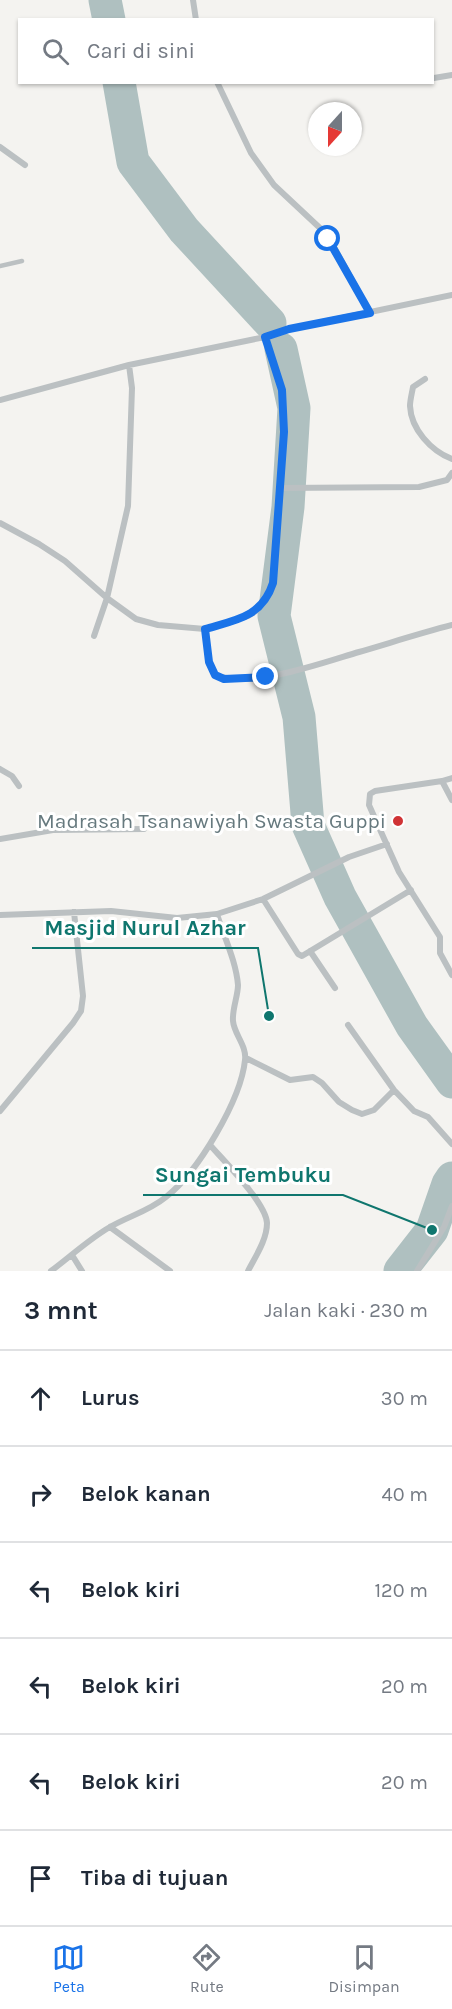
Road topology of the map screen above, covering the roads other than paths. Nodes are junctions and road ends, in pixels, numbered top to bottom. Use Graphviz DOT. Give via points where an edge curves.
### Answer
graph roads {
  1 [pos="193,0"];
  2 [pos="196,18"];
  3 [pos="452,75"];
  4 [pos="434,78"];
  5 [pos="218,84"];
  6 [pos="0,147"];
  7 [pos="25,165"];
  8 [pos="22,261"];
  9 [pos="0,266"];
  10 [pos="452,295"];
  11 [pos="370,313"];
  12 [pos="265,337"];
  13 [pos="129,365"];
  14 [pos="425,379"];
  15 [pos="0,400"];
  16 [pos="452,459"];
  17 [pos="452,473"];
  18 [pos="282,488"];
  19 [pos="0,523"];
  20 [pos="107,598"];
  21 [pos="452,625"];
  22 [pos="205,629"];
  23 [pos="94,636"];
  24 [pos="0,770"];
  25 [pos="452,778"];
  26 [pos="442,781"];
  27 [pos="19,786"];
  28 [pos="452,800"];
  29 [pos="144,829"];
  30 [pos="0,839"];
  31 [pos="387,844"];
  32 [pos="411,890"];
  33 [pos="263,899"];
  34 [pos="74,912"];
  35 [pos="217,914"];
  36 [pos="0,915"];
  37 [pos="310,951"];
  38 [pos="452,975"];
  39 [pos="335,988"];
  40 [pos="348,1026"];
  41 [pos="246,1058"];
  42 [pos="394,1090"];
  43 [pos="0,1111"];
  44 [pos="452,1144"];
  45 [pos="210,1145"];
  46 [pos="452,1206"];
  47 [pos="110,1227"];
  48 [pos="72,1255"];
  49 [pos="51,1271"];
  50 [pos="82,1271"];
  51 [pos="170,1271"];
  52 [pos="248,1271"];
  53 [pos="417,1271"];
  1 -- 2 [label="street"];
  3 -- 4 [label="street"];
  5 -- 11 [label="street" via="251,153 274,185 321,229"];
  6 -- 7 [label="street"];
  8 -- 9 [label="lane"];
  10 -- 11 [label="street"];
  11 -- 12 [label="street"];
  12 -- 13 [label="street"];
  12 -- 18 [label="street" via="282,390"];
  13 -- 15 [label="street"];
  13 -- 20 [label="street" via="132,388 128,506"];
  14 -- 16 [label="street" via="413,387 410,406 416,427 428,444"];
  17 -- 18 [label="street" via="447,480 418,488"];
  18 -- 22 [label="street" via="270,592 248,616"];
  19 -- 20 [label="street" via="65,561"];
  20 -- 22 [label="street" via="136,619"];
  20 -- 23 [label="street"];
  21 -- 22 [label="street" via="266,677 224,679 215,675 209,662"];
  24 -- 27 [label="street" via="12,776"];
  25 -- 26 [label="street"];
  26 -- 28 [label="street"];
  26 -- 31 [label="street" via="370,794 369,805"];
  29 -- 30 [label="street" via="53,830"];
  31 -- 32 [label="street"];
  31 -- 33 [label="street" via="349,856"];
  32 -- 37 [label="street"];
  32 -- 38 [label="street" via="440,937 440,953"];
  33 -- 35 [label="street"];
  33 -- 37 [label="street" via="298,954"];
  34 -- 35 [label="street" via="111,911 177,918"];
  34 -- 36 [label="street"];
  34 -- 43 [label="street" via="83,996 81,1011"];
  35 -- 41 [label="street" via="235,968 238,986 233,1021"];
  37 -- 39 [label="street"];
  40 -- 42 [label="street"];
  41 -- 42 [label="street" via="290,1080 313,1077 339,1102 362,1114 374,1110"];
  41 -- 45 [label="street" via="221,1128"];
  42 -- 44 [label="street" via="414,1111 428,1117"];
  45 -- 47 [label="street" via="167,1196 148,1210"];
  45 -- 52 [label="street" via="265,1213 264,1238"];
  46 -- 53 [label="street"];
  47 -- 48 [label="street"];
  47 -- 51 [label="street"];
  48 -- 49 [label="street"];
  48 -- 50 [label="street"];
}
